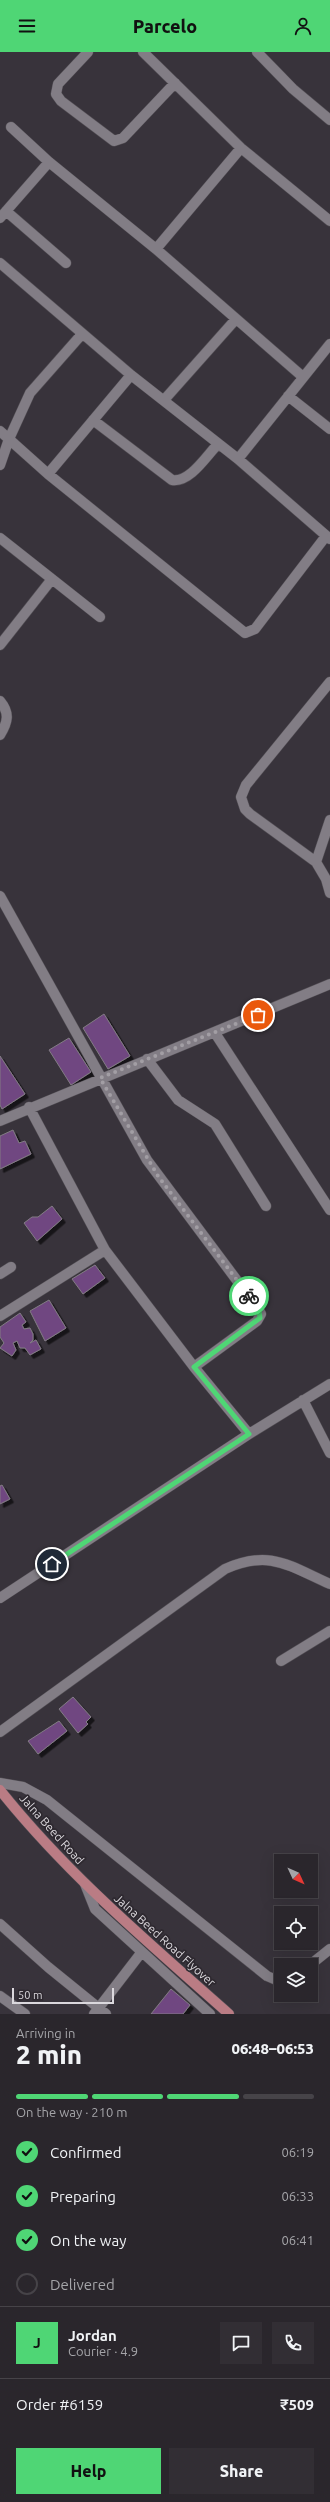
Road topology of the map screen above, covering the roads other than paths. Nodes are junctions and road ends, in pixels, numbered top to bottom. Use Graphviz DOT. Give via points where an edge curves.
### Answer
graph roads {
  1 [pos="88,52"];
  2 [pos="143,52"];
  3 [pos="257,52"];
  4 [pos="175,83"];
  5 [pos="330,120"];
  6 [pos="10,127"];
  7 [pos="241,148"];
  8 [pos="49,162"];
  9 [pos="3,214"];
  10 [pos="330,221"];
  11 [pos="156,249"];
  12 [pos="0,263"];
  13 [pos="66,263"];
  14 [pos="236,319"];
  15 [pos="82,334"];
  16 [pos="330,344"];
  17 [pos="130,375"];
  18 [pos="303,377"];
  19 [pos="288,396"];
  20 [pos="164,400"];
  21 [pos="93,420"];
  22 [pos="330,429"];
  23 [pos="0,431"];
  24 [pos="9,439"];
  25 [pos="218,444"];
  26 [pos="238,460"];
  27 [pos="0,465"];
  28 [pos="48,474"];
  29 [pos="0,538"];
  30 [pos="328,538"];
  31 [pos="52,579"];
  32 [pos="100,617"];
  33 [pos="0,645"];
  34 [pos="330,682"];
  35 [pos="0,700"];
  36 [pos="0,735"];
  37 [pos="330,820"];
  38 [pos="316,862"];
  39 [pos="330,893"];
  40 [pos="0,896"];
  41 [pos="330,984"];
  42 [pos="215,1033"];
  43 [pos="147,1059"];
  44 [pos="100,1078"];
  45 [pos="28,1107"];
  46 [pos="0,1121"];
  47 [pos="266,1206"];
  48 [pos="330,1210"];
  49 [pos="105,1250"];
  50 [pos="11,1267"];
  51 [pos="0,1274"];
  52 [pos="0,1316"];
  53 [pos="194,1367"];
  54 [pos="330,1384"];
  55 [pos="303,1400"];
  56 [pos="249,1434"];
  57 [pos="330,1453"];
  58 [pos="330,1584"];
  59 [pos="0,1598"];
  60 [pos="330,1631"];
  61 [pos="280,1661"];
  62 [pos="0,1732"];
  63 [pos="0,1783"];
  64 [pos="0,1790"];
  65 [pos="85,1884"];
  66 [pos="0,1924"];
  67 [pos="330,1949"];
  68 [pos="141,1953"];
  69 [pos="318,1959"];
  70 [pos="274,1979"];
  71 [pos="0,1996"];
  72 [pos="99,2012"];
  73 [pos="25,2014"];
  74 [pos="210,2014"];
  75 [pos="229,2014"];
  1 -- 4 [label="street" via="58,84 56,94 114,141 122,138"];
  2 -- 4 [label="street"];
  3 -- 5 [label="street" via="293,89"];
  4 -- 7 [label="street"];
  6 -- 8 [label="street"];
  7 -- 10 [label="street"];
  7 -- 11 [label="street"];
  8 -- 9 [label="street"];
  8 -- 11 [label="street"];
  9 -- 13 [label="street"];
  11 -- 14 [label="street"];
  12 -- 15 [label="street"];
  14 -- 18 [label="street"];
  14 -- 20 [label="street"];
  15 -- 17 [label="street"];
  15 -- 24 [label="street" via="36,385"];
  16 -- 18 [label="street"];
  17 -- 20 [label="street"];
  17 -- 21 [label="street"];
  18 -- 19 [label="street"];
  19 -- 22 [label="street"];
  19 -- 26 [label="street"];
  20 -- 25 [label="street"];
  21 -- 25 [label="street" via="172,480 186,478"];
  21 -- 28 [label="street"];
  23 -- 24 [label="street"];
  24 -- 27 [label="street"];
  24 -- 28 [label="street"];
  25 -- 26 [label="street"];
  26 -- 30 [label="street"];
  28 -- 30 [label="street" via="245,633 255,629"];
  29 -- 31 [label="street"];
  31 -- 32 [label="street"];
  31 -- 33 [label="street"];
  34 -- 38 [label="street" via="246,785 241,797 245,809 250,814"];
  35 -- 36 [label="street" via="6,708 8,718"];
  37 -- 38 [label="street"];
  38 -- 39 [label="street" via="326,879"];
  40 -- 44 [label="street"];
  41 -- 42 [label="street"];
  42 -- 43 [label="street"];
  42 -- 48 [label="street"];
  43 -- 44 [label="street"];
  43 -- 47 [label="street" via="178,1100 215,1124"];
  44 -- 45 [label="street"];
  44 -- 53 [label="street" via="158,1176 259,1310 260,1318 257,1321"];
  45 -- 46 [label="street"];
  45 -- 49 [label="street"];
  49 -- 52 [label="street"];
  49 -- 53 [label="street"];
  50 -- 51 [label="street"];
  53 -- 56 [label="street"];
  54 -- 55 [label="street"];
  55 -- 56 [label="street"];
  55 -- 57 [label="street"];
  56 -- 59 [label="street"];
  58 -- 62 [label="street" via="268,1559 250,1559 225,1568"];
  60 -- 61 [label="street"];
  63 -- 70 [label="street" via="23,1787 47,1800"];
  64 -- 65 [label="main road, Jalna Beed Road" via="26,1823"];
  65 -- 68 [label="street" via="95,1909"];
  65 -- 75 [label="main road, Jalna Beed Road Flyover"];
  66 -- 72 [label="street"];
  67 -- 69 [label="street"];
  68 -- 72 [label="street"];
  68 -- 74 [label="street"];
  71 -- 73 [label="street"];
}
